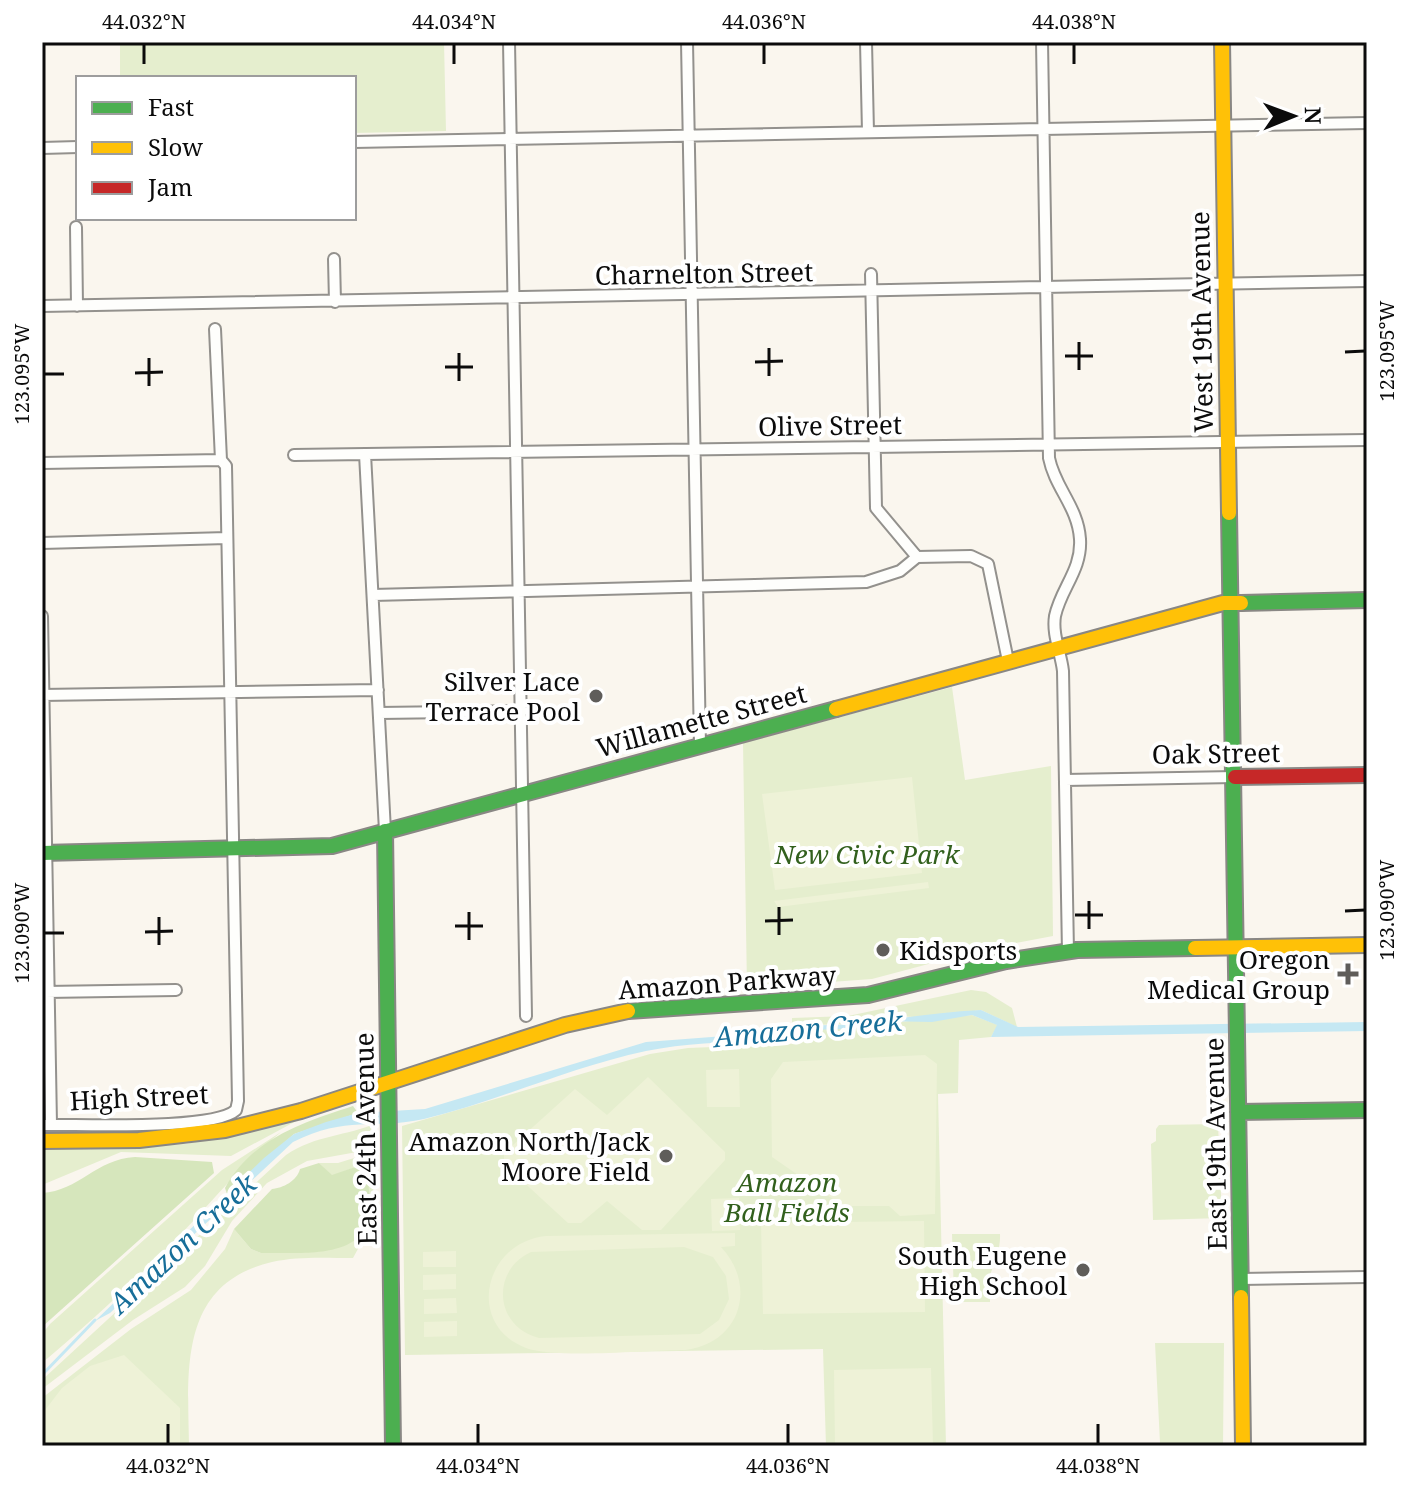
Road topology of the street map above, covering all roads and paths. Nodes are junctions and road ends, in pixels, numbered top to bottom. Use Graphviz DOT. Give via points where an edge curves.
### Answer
graph roads {
  1 [pos="509,42"];
  2 [pos="687,42"];
  3 [pos="866,42"];
  4 [pos="1042,42"];
  5 [pos="1222,42"];
  6 [pos="1367,123"];
  7 [pos="1224,126"];
  8 [pos="1043,129"];
  9 [pos="868,132"];
  10 [pos="688,137"];
  11 [pos="511,140"];
  12 [pos="356,142"];
  13 [pos="76,147"];
  14 [pos="42,148"];
  15 [pos="76,227"];
  16 [pos="334,259"];
  17 [pos="871,274"];
  18 [pos="1367,281"];
  19 [pos="1224,283"];
  20 [pos="1046,288"];
  21 [pos="871,291"];
  22 [pos="691,295"];
  23 [pos="514,298"];
  24 [pos="335,302"];
  25 [pos="42,306"];
  26 [pos="77,306"];
  27 [pos="215,329"];
  28 [pos="1227,440"];
  29 [pos="1367,440"];
  30 [pos="1049,442"];
  31 [pos="872,446"];
  32 [pos="694,449"];
  33 [pos="517,452"];
  34 [pos="365,454"];
  35 [pos="294,455"];
  36 [pos="42,463"];
  37 [pos="223,463"];
  38 [pos="227,538"];
  39 [pos="42,543"];
  40 [pos="917,557"];
  41 [pos="697,586"];
  42 [pos="520,591"];
  43 [pos="373,595"];
  44 [pos="1367,600"];
  45 [pos="1233,601"];
  46 [pos="42,616"];
  47 [pos="1058,646"];
  48 [pos="1008,661"];
  49 [pos="378,690"];
  50 [pos="230,694"];
  51 [pos="43,695"];
  52 [pos="522,711"];
  53 [pos="379,713"];
  54 [pos="700,745"];
  55 [pos="1367,775"];
  56 [pos="1235,777"];
  57 [pos="1065,780"];
  58 [pos="522,793"];
  59 [pos="385,831"];
  60 [pos="234,849"];
  61 [pos="44,853"];
  62 [pos="1367,945"];
  63 [pos="1236,948"];
  64 [pos="1068,952"];
  65 [pos="176,990"];
  66 [pos="45,992"];
  67 [pos="526,1016"];
  68 [pos="388,1083"];
  69 [pos="1367,1110"];
  70 [pos="1238,1112"];
  71 [pos="46,1124"];
  72 [pos="42,1141"];
  73 [pos="1367,1277"];
  74 [pos="1241,1279"];
  75 [pos="393,1446"];
  76 [pos="1243,1446"];
  1 -- 11 [label="street"];
  2 -- 10 [label="street"];
  3 -- 9 [label="street"];
  4 -- 8 [label="street"];
  5 -- 7 [label="main road, West 19th Avenue"];
  6 -- 7 [label="street"];
  7 -- 8 [label="street"];
  7 -- 19 [label="main road, West 19th Avenue"];
  8 -- 9 [label="street"];
  8 -- 20 [label="street"];
  9 -- 10 [label="street"];
  10 -- 11 [label="street"];
  10 -- 22 [label="street"];
  11 -- 12 [label="street"];
  11 -- 23 [label="street"];
  13 -- 14 [label="street"];
  15 -- 26 [label="street"];
  16 -- 24 [label="street"];
  17 -- 21 [label="street"];
  18 -- 19 [label="street, Charnelton Street"];
  19 -- 20 [label="street, Charnelton Street"];
  19 -- 28 [label="main road, West 19th Avenue"];
  20 -- 21 [label="street, Charnelton Street"];
  20 -- 30 [label="street"];
  21 -- 22 [label="street, Charnelton Street"];
  21 -- 31 [label="street"];
  22 -- 23 [label="street, Charnelton Street"];
  22 -- 32 [label="street"];
  23 -- 24 [label="street, Charnelton Street"];
  23 -- 33 [label="street"];
  24 -- 26 [label="street, Charnelton Street"];
  25 -- 26 [label="street, Charnelton Street"];
  27 -- 37 [label="street"];
  28 -- 29 [label="street, Olive Street"];
  28 -- 30 [label="street, Olive Street"];
  28 -- 45 [label="main road, West 19th Avenue"];
  30 -- 31 [label="street, Olive Street"];
  30 -- 47 [label="street" via="1052,470 1071,502 1080,538 1077,565 1055,618"];
  31 -- 32 [label="street, Olive Street"];
  31 -- 40 [label="street" via="876,508"];
  32 -- 33 [label="street, Olive Street"];
  32 -- 41 [label="street"];
  33 -- 34 [label="street, Olive Street"];
  33 -- 42 [label="street"];
  34 -- 35 [label="street, Olive Street"];
  34 -- 43 [label="street"];
  36 -- 37 [label="street"];
  37 -- 38 [label="street"];
  38 -- 39 [label="street"];
  38 -- 50 [label="street"];
  40 -- 41 [label="street" via="891,576 866,582"];
  40 -- 48 [label="street" via="971,556 988,564"];
  41 -- 42 [label="street"];
  41 -- 54 [label="street"];
  42 -- 43 [label="street"];
  42 -- 52 [label="street"];
  43 -- 49 [label="street"];
  44 -- 45 [label="main road, Willamette Street"];
  45 -- 47 [label="main road, Willamette Street"];
  45 -- 56 [label="main road, East 19th Avenue"];
  46 -- 51 [label="street"];
  47 -- 48 [label="main road, Willamette Street"];
  47 -- 57 [label="street"];
  48 -- 54 [label="main road, Willamette Street"];
  49 -- 50 [label="street"];
  49 -- 53 [label="street"];
  50 -- 51 [label="street"];
  50 -- 60 [label="street"];
  51 -- 61 [label="street"];
  52 -- 53 [label="street"];
  52 -- 58 [label="street"];
  53 -- 59 [label="street"];
  54 -- 58 [label="main road, Willamette Street"];
  55 -- 56 [label="main road, Oak Street"];
  56 -- 57 [label="street, Oak Street"];
  56 -- 63 [label="main road, East 19th Avenue"];
  57 -- 64 [label="street"];
  58 -- 59 [label="main road, Willamette Street"];
  58 -- 67 [label="street"];
  59 -- 60 [label="main road, Willamette Street" via="324,847"];
  59 -- 68 [label="main road, East 24th Avenue"];
  60 -- 61 [label="main road, Willamette Street"];
  60 -- 71 [label="street, High Street" via="236,1110 165,1124"];
  61 -- 66 [label="street"];
  62 -- 63 [label="main road, Amazon Parkway"];
  63 -- 64 [label="main road, Amazon Parkway"];
  63 -- 70 [label="main road, East 19th Avenue"];
  64 -- 68 [label="main road, Amazon Parkway" via="1006,961 868,995 678,1005 600,1016"];
  65 -- 66 [label="street"];
  66 -- 71 [label="street"];
  68 -- 72 [label="main road, Amazon Parkway" via="225,1130 139,1140"];
  68 -- 75 [label="main road, East 24th Avenue"];
  69 -- 70 [label="main road"];
  70 -- 74 [label="main road, East 19th Avenue"];
  73 -- 74 [label="street"];
  74 -- 76 [label="main road, East 19th Avenue"];
}
